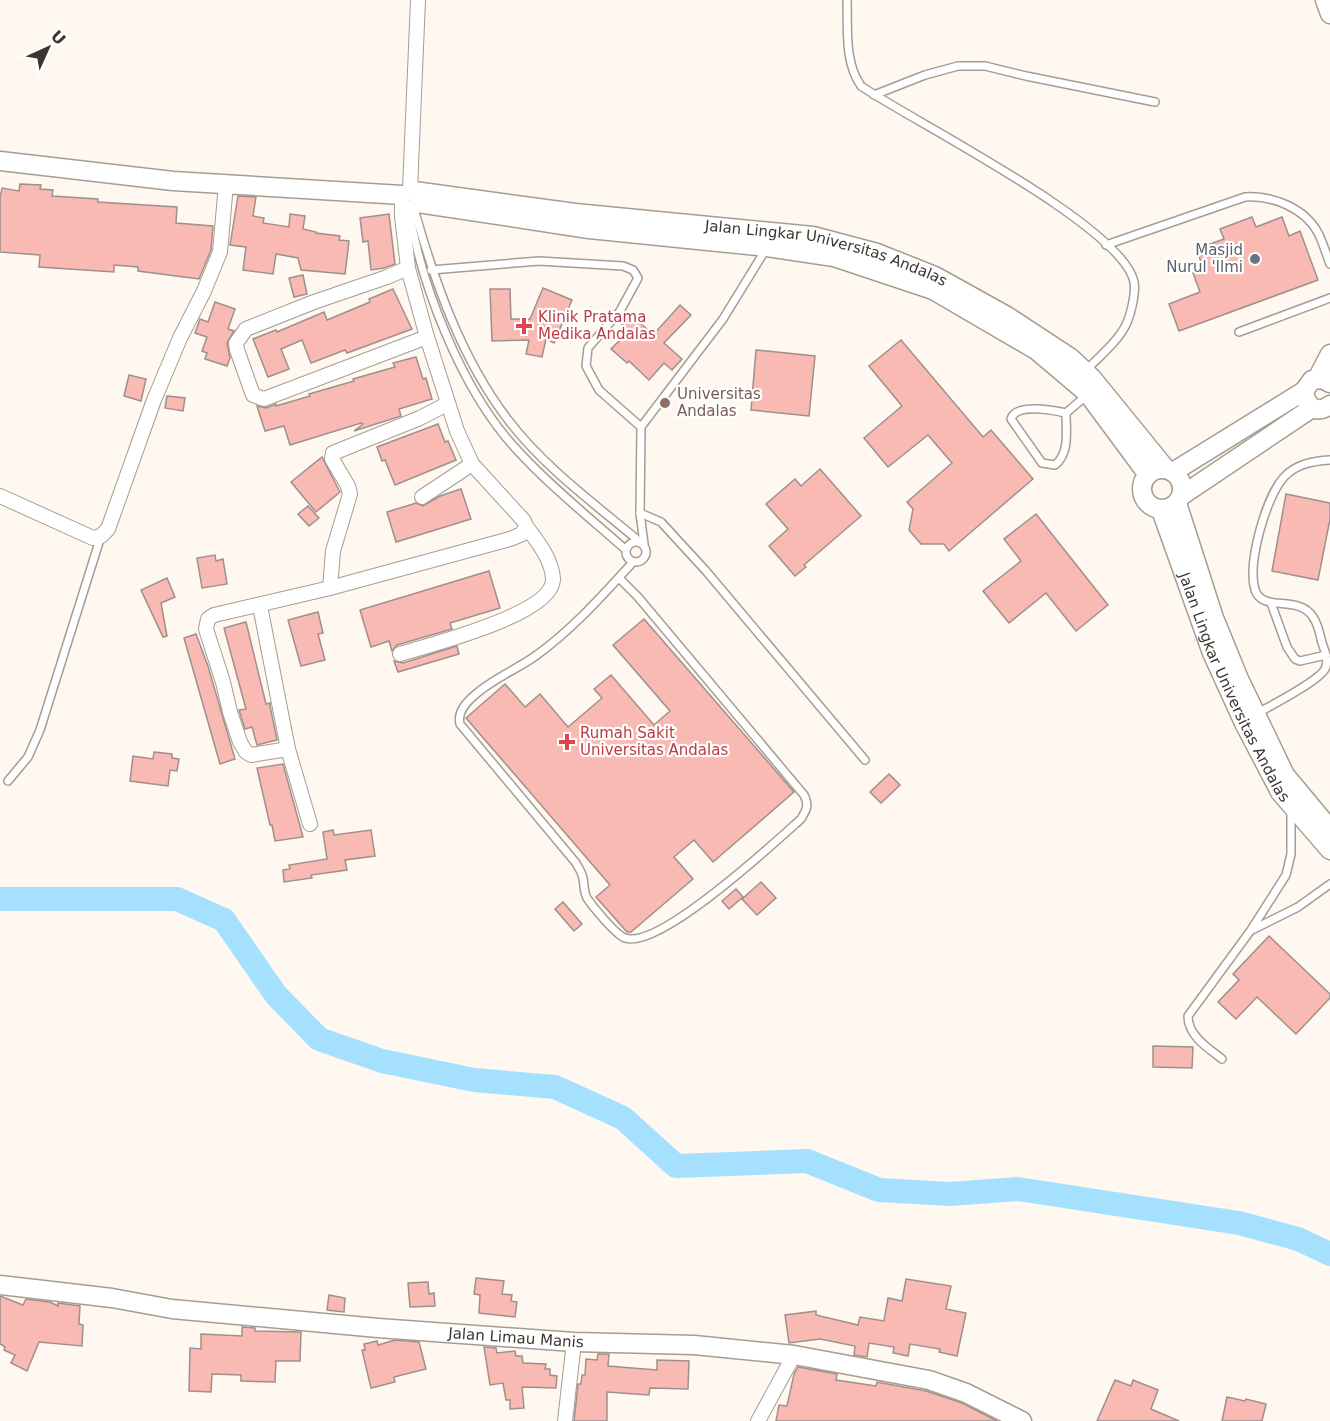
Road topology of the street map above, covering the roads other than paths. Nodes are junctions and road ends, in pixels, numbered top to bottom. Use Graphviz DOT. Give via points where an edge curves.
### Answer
graph roads {
  1 [pos="418,0"];
  2 [pos="847,0"];
  3 [pos="1325,0"];
  4 [pos="1330,14"];
  5 [pos="874,95"];
  6 [pos="1155,102"];
  7 [pos="0,160"];
  8 [pos="226,184"];
  9 [pos="409,197"];
  10 [pos="689,231"];
  11 [pos="1107,245"];
  12 [pos="767,247"];
  13 [pos="861,258"];
  14 [pos="1330,264"];
  15 [pos="408,268"];
  16 [pos="431,270"];
  17 [pos="1330,298"];
  18 [pos="1239,332"];
  19 [pos="427,338"];
  20 [pos="1330,354"];
  21 [pos="1086,370"];
  22 [pos="1317,384"];
  23 [pos="1088,394"];
  24 [pos="447,404"];
  25 [pos="1325,408"];
  26 [pos="1066,413"];
  27 [pos="641,427"];
  28 [pos="1330,460"];
  29 [pos="472,464"];
  30 [pos="1169,471"];
  31 [pos="1148,475"];
  32 [pos="0,496"];
  33 [pos="422,497"];
  34 [pos="1173,503"];
  35 [pos="640,513"];
  36 [pos="526,526"];
  37 [pos="101,536"];
  38 [pos="642,543"];
  39 [pos="626,550"];
  40 [pos="633,562"];
  41 [pos="619,578"];
  42 [pos="330,588"];
  43 [pos="1270,603"];
  44 [pos="260,606"];
  45 [pos="400,654"];
  46 [pos="1326,655"];
  47 [pos="1256,714"];
  48 [pos="288,749"];
  49 [pos="1267,753"];
  50 [pos="865,760"];
  51 [pos="8,781"];
  52 [pos="1291,806"];
  53 [pos="310,824"];
  54 [pos="1330,829"];
  55 [pos="1330,850"];
  56 [pos="1330,884"];
  57 [pos="1251,930"];
  58 [pos="1222,1059"];
  59 [pos="0,1285"];
  60 [pos="574,1342"];
  61 [pos="794,1355"];
  62 [pos="565,1421"];
  63 [pos="758,1421"];
  64 [pos="1022,1421"];
  1 -- 9 [label="street"];
  2 -- 5 [label="lane" via="849,52 855,77"];
  3 -- 4 [label="street"];
  5 -- 6 [label="lane" via="958,66 985,66"];
  5 -- 11 [label="lane" via="1000,167"];
  7 -- 8 [label="street, Jalan Lingkar Universitas Andalas"];
  8 -- 9 [label="street, Jalan Lingkar Universitas Andalas"];
  8 -- 37 [label="street" via="220,252 154,400 108,529"];
  9 -- 10 [label="street, Jalan Lingkar Universitas Andalas" via="589,229"];
  9 -- 15 [label="street" via="402,216"];
  9 -- 16 [label="lane"];
  9 -- 39 [label="lane" via="422,268 450,342 476,395 518,451"];
  10 -- 12 [label="street, Jalan Lingkar Universitas Andalas"];
  10 -- 13 [label="street, Jalan Lingkar Universitas Andalas" via="813,236"];
  11 -- 14 [label="lane" via="1245,197 1260,196 1294,209 1310,221"];
  11 -- 21 [label="lane" via="1130,272 1134,300 1124,330"];
  12 -- 13 [label="street, Jalan Lingkar Universitas Andalas" via="834,258"];
  12 -- 27 [label="lane" via="723,320"];
  13 -- 21 [label="street, Jalan Lingkar Universitas Andalas" via="935,276 1007,316"];
  13 -- 23 [label="street, Jalan Lingkar Universitas Andalas" via="933,290 1036,350"];
  15 -- 19 [label="street"];
  15 -- 19 [label="street" via="246,330 236,343 237,350 253,395 264,399"];
  16 -- 27 [label="lane" via="539,261 623,266 633,270 638,278 620,311 588,348 586,366 599,390"];
  16 -- 38 [label="lane" via="467,353 509,421 552,466"];
  17 -- 18 [label="lane"];
  19 -- 24 [label="street"];
  20 -- 22 [label="street"];
  21 -- 30 [label="street, Jalan Lingkar Universitas Andalas"];
  22 -- 25 [label="street" via="1306,401"];
  22 -- 30 [label="street"];
  23 -- 26 [label="lane"];
  23 -- 31 [label="street, Jalan Lingkar Universitas Andalas"];
  24 -- 29 [label="street"];
  24 -- 42 [label="street" via="333,453 332,459 350,494 333,551"];
  25 -- 34 [label="street"];
  26 -- 26 [label="lane" via="1045,409 1013,414 1011,419 1042,464 1055,465 1062,460 1067,441"];
  27 -- 35 [label="lane"];
  28 -- 43 [label="lane" via="1312,461 1283,477 1263,517 1256,544 1254,581 1255,591"];
  29 -- 33 [label="street"];
  29 -- 36 [label="street"];
  30 -- 31 [label="street"];
  30 -- 34 [label="street" via="1181,483"];
  31 -- 34 [label="street" via="1142,485 1143,497 1150,506"];
  32 -- 37 [label="street" via="85,535"];
  34 -- 47 [label="street, Jalan Lingkar Universitas Andalas" via="1214,618"];
  34 -- 49 [label="street, Jalan Lingkar Universitas Andalas" via="1212,653"];
  35 -- 38 [label="lane"];
  35 -- 50 [label="lane" via="661,522 699,563"];
  36 -- 42 [label="street" via="522,534 510,539"];
  36 -- 45 [label="street" via="543,550 553,579 551,590 514,615"];
  37 -- 51 [label="lane" via="40,730 28,757"];
  38 -- 39 [label="lane" via="631,543"];
  38 -- 40 [label="lane" via="645,557"];
  39 -- 40 [label="lane"];
  40 -- 41 [label="lane"];
  41 -- 41 [label="lane" via="808,802 801,819 701,904 654,933 633,939 616,932 588,898 576,863 458,717 476,694 535,656"];
  42 -- 44 [label="street"];
  43 -- 46 [label="lane" via="1299,605 1313,616"];
  43 -- 46 [label="lane" via="1295,659"];
  44 -- 48 [label="street"];
  44 -- 48 [label="street" via="214,615 208,619 206,629 246,752"];
  46 -- 47 [label="lane" via="1325,669 1316,679"];
  47 -- 49 [label="street, Jalan Lingkar Universitas Andalas"];
  48 -- 53 [label="street"];
  49 -- 52 [label="street, Jalan Lingkar Universitas Andalas" via="1280,792"];
  49 -- 54 [label="street, Jalan Lingkar Universitas Andalas"];
  52 -- 55 [label="street, Jalan Lingkar Universitas Andalas"];
  52 -- 57 [label="lane" via="1292,854 1286,875"];
  56 -- 57 [label="lane" via="1298,908"];
  57 -- 58 [label="lane" via="1188,1016 1192,1031"];
  59 -- 60 [label="street, Jalan Limau Manis" via="172,1309"];
  60 -- 61 [label="street, Jalan Limau Manis" via="694,1344"];
  60 -- 62 [label="street"];
  61 -- 63 [label="street"];
  61 -- 64 [label="street, Jalan Limau Manis" via="929,1380 966,1393"];
}
